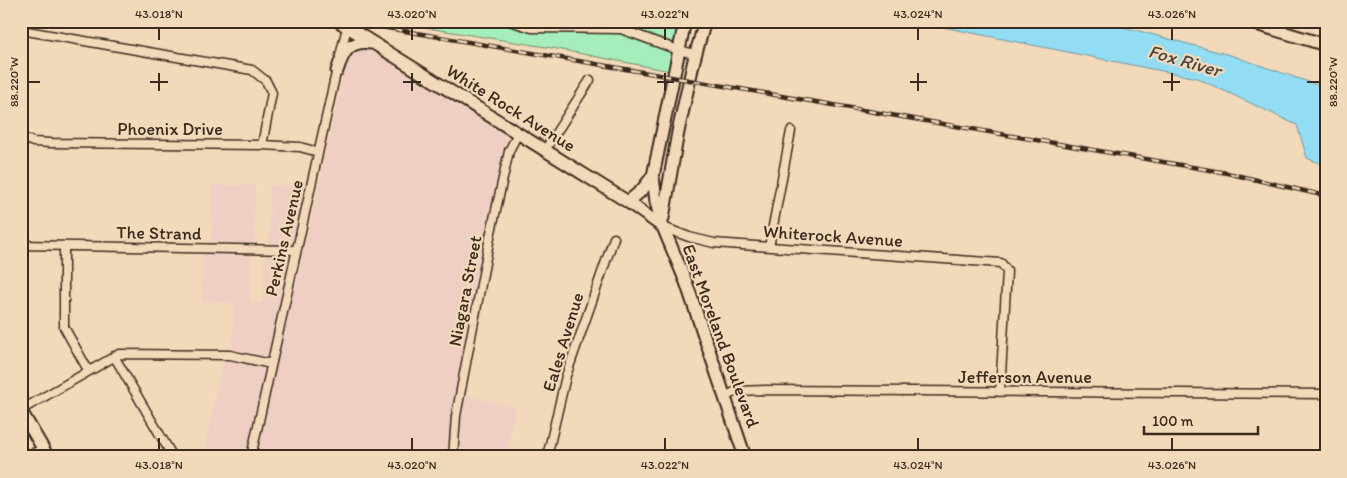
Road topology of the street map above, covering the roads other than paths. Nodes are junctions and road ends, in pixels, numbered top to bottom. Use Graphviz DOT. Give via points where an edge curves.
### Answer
graph roads {
  1 [pos="509,21"];
  2 [pos="685,21"];
  3 [pos="705,21"];
  4 [pos="1246,21"];
  5 [pos="342,24"];
  6 [pos="21,30"];
  7 [pos="375,44"];
  8 [pos="1326,45"];
  9 [pos="678,50"];
  10 [pos="695,54"];
  11 [pos="337,71"];
  12 [pos="590,80"];
  13 [pos="664,123"];
  14 [pos="679,127"];
  15 [pos="791,132"];
  16 [pos="518,133"];
  17 [pos="21,138"];
  18 [pos="262,144"];
  19 [pos="545,150"];
  20 [pos="318,152"];
  21 [pos="653,176"];
  22 [pos="628,202"];
  23 [pos="663,227"];
  24 [pos="614,238"];
  25 [pos="21,245"];
  26 [pos="64,246"];
  27 [pos="769,247"];
  28 [pos="296,250"];
  29 [pos="114,356"];
  30 [pos="271,364"];
  31 [pos="88,370"];
  32 [pos="1000,392"];
  33 [pos="1326,394"];
  34 [pos="725,397"];
  35 [pos="21,410"];
  36 [pos="46,453"];
  37 [pos="21,456"];
  38 [pos="173,457"];
  39 [pos="251,457"];
  40 [pos="453,457"];
  41 [pos="547,457"];
  42 [pos="745,457"];
  1 -- 9 [label="street" via="532,28 621,29"];
  2 -- 9 [label="main road, East Moreland Boulevard"];
  3 -- 10 [label="main road, East Moreland Boulevard"];
  4 -- 8 [label="main road"];
  5 -- 7 [label="main road, White Rock Avenue"];
  5 -- 11 [label="street, Perkins Avenue"];
  6 -- 18 [label="street" via="252,70 266,81 272,93"];
  7 -- 11 [label="main road" via="357,42 348,47"];
  7 -- 16 [label="main road, White Rock Avenue"];
  9 -- 10 [label="street"];
  9 -- 13 [label="main road, East Moreland Boulevard"];
  10 -- 14 [label="main road, East Moreland Boulevard"];
  11 -- 20 [label="street, Perkins Avenue"];
  12 -- 19 [label="street"];
  13 -- 14 [label="main road"];
  13 -- 21 [label="main road, East Moreland Boulevard"];
  14 -- 23 [label="main road, East Moreland Boulevard" via="665,194"];
  15 -- 27 [label="street"];
  16 -- 19 [label="main road, White Rock Avenue"];
  16 -- 40 [label="street, Niagara Street" via="509,151 490,237 456,416"];
  17 -- 18 [label="street, Phoenix Drive" via="51,143"];
  18 -- 20 [label="street, Phoenix Drive"];
  19 -- 22 [label="main road, White Rock Avenue"];
  20 -- 28 [label="street, Perkins Avenue"];
  21 -- 22 [label="main road"];
  21 -- 23 [label="main road, East Moreland Boulevard"];
  22 -- 23 [label="main road, White Rock Avenue"];
  23 -- 27 [label="street, Whiterock Avenue" via="714,243"];
  23 -- 34 [label="main road, East Moreland Boulevard" via="686,282"];
  24 -- 41 [label="street, Eales Avenue" via="566,376"];
  25 -- 26 [label="street, The Strand"];
  26 -- 28 [label="street, The Strand"];
  26 -- 31 [label="street" via="64,327"];
  27 -- 32 [label="street, Whiterock Avenue" via="1004,265 1007,271"];
  28 -- 30 [label="street, Perkins Avenue"];
  29 -- 30 [label="street" via="136,353 230,355"];
  29 -- 31 [label="street"];
  29 -- 38 [label="street"];
  30 -- 39 [label="street, Perkins Avenue"];
  31 -- 35 [label="street"];
  32 -- 33 [label="street, Jefferson Avenue"];
  32 -- 34 [label="street, Jefferson Avenue" via="736,391"];
  34 -- 42 [label="main road, East Moreland Boulevard"];
  35 -- 36 [label="main road"];
  36 -- 37 [label="street"];
}
